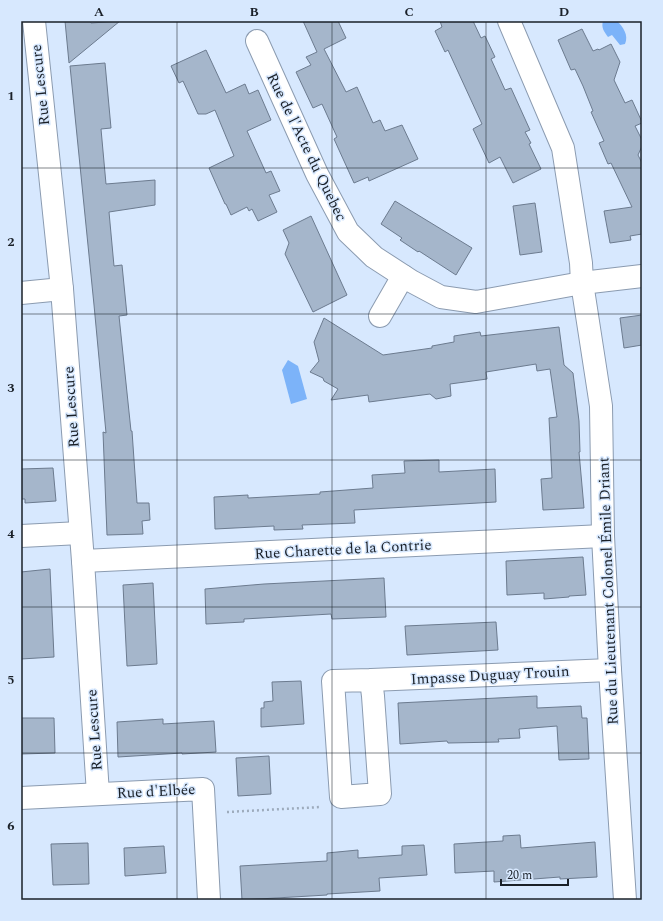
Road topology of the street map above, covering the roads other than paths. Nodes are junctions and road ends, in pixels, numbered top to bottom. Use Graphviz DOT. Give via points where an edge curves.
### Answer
graph roads {
  1 [pos="34,21"];
  2 [pos="509,21"];
  3 [pos="257,42"];
  4 [pos="403,276"];
  5 [pos="642,276"];
  6 [pos="582,283"];
  7 [pos="62,289"];
  8 [pos="21,293"];
  9 [pos="380,316"];
  10 [pos="80,533"];
  11 [pos="21,536"];
  12 [pos="603,536"];
  13 [pos="83,561"];
  14 [pos="610,670"];
  15 [pos="371,680"];
  16 [pos="98,794"];
  17 [pos="21,798"];
  18 [pos="209,900"];
  19 [pos="625,900"];
  1 -- 7 [label="street, Rue Lescure"];
  2 -- 6 [label="street, Rue du Lieutenant Colonel Émile Driant" via="563,148"];
  3 -- 4 [label="street, Rue de l'Acte du Quebec" via="317,174 348,232 374,257"];
  4 -- 6 [label="street, Rue de l'Acte du Quebec" via="441,297 476,302"];
  4 -- 9 [label="street"];
  5 -- 6 [label="street, Rue de l'Acte du Quebec"];
  6 -- 12 [label="street, Rue du Lieutenant Colonel Émile Driant" via="601,406"];
  7 -- 8 [label="street"];
  7 -- 10 [label="street, Rue Lescure"];
  10 -- 11 [label="street"];
  10 -- 13 [label="street, Rue Lescure"];
  12 -- 13 [label="street, Rue Charette de la Contrie"];
  12 -- 14 [label="street, Rue du Lieutenant Colonel Émile Driant"];
  13 -- 16 [label="street, Rue Lescure"];
  14 -- 15 [label="street, Impasse Duguay Trouin"];
  14 -- 19 [label="street, Rue du Lieutenant Colonel Émile Driant"];
  15 -- 15 [label="street, Impasse Duguay Trouin" via="333,681 341,797 380,794"];
  16 -- 17 [label="street, Rue d'Elbée"];
  16 -- 18 [label="street, Rue d'Elbée" via="204,789"];
}
